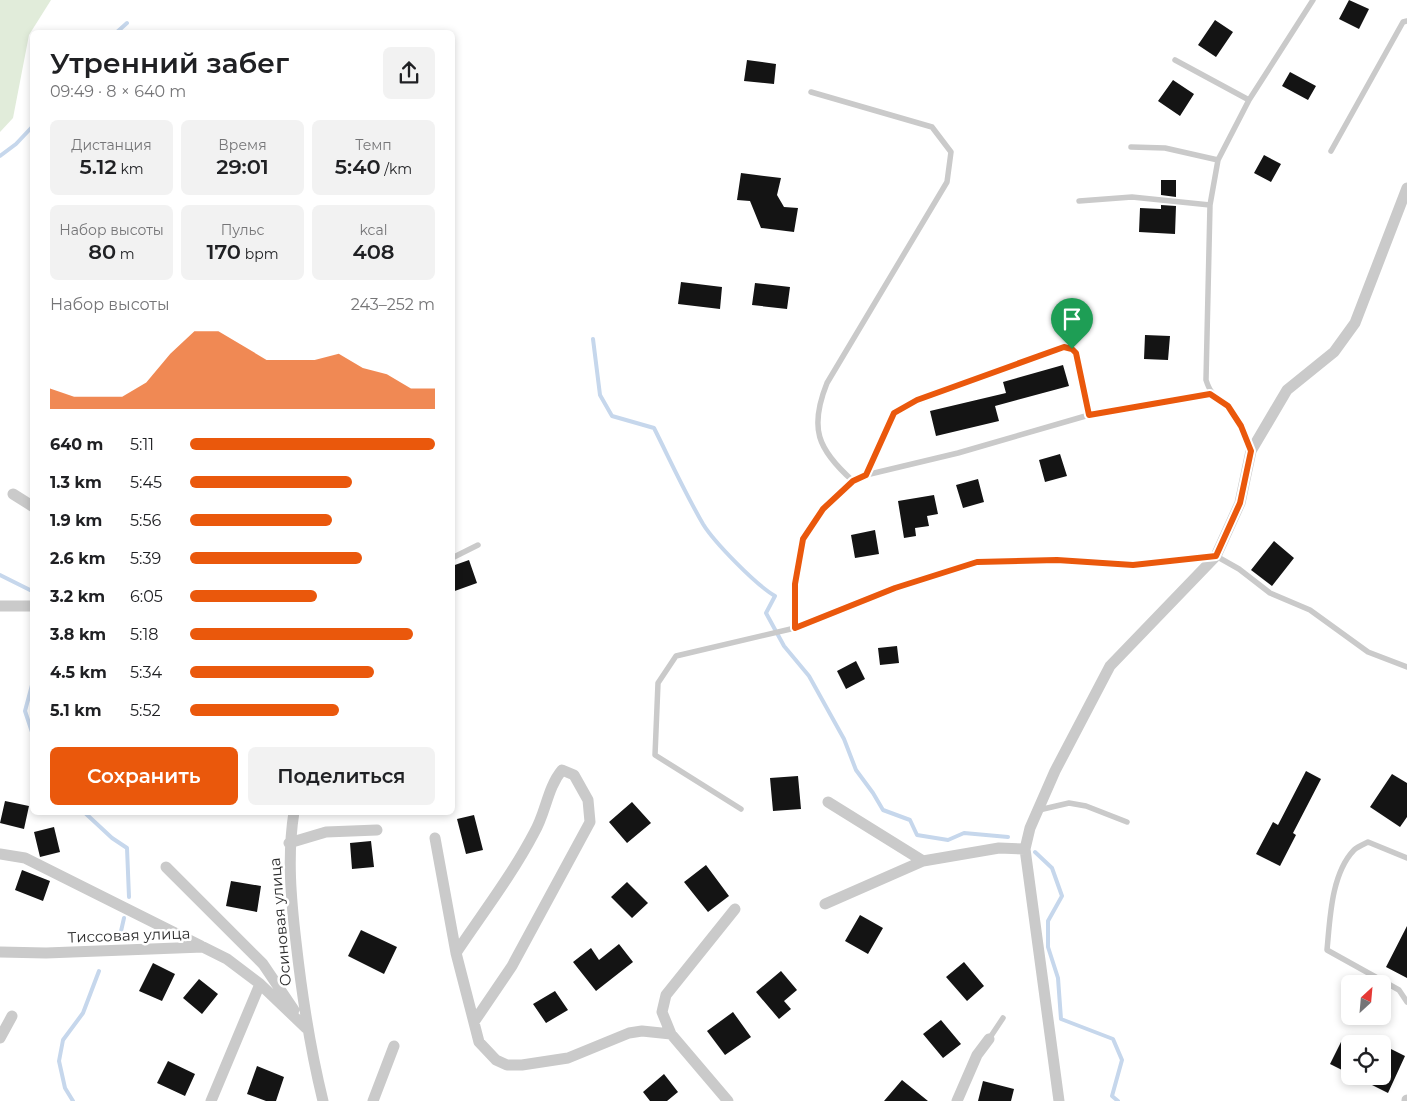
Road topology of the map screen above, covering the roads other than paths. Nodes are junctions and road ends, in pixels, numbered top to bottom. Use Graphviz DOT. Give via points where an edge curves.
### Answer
graph roads {
  1 [pos="1313,0"];
  2 [pos="1407,21"];
  3 [pos="1175,60"];
  4 [pos="811,92"];
  5 [pos="1249,100"];
  6 [pos="1131,147"];
  7 [pos="1331,151"];
  8 [pos="1218,160"];
  9 [pos="1407,188"];
  10 [pos="1078,201"];
  11 [pos="1210,205"];
  12 [pos="1210,394"];
  13 [pos="1089,415"];
  14 [pos="1251,451"];
  15 [pos="866,475"];
  16 [pos="853,481"];
  17 [pos="13,494"];
  18 [pos="30,505"];
  19 [pos="478,545"];
  20 [pos="455,556"];
  21 [pos="1216,556"];
  22 [pos="0,606"];
  23 [pos="30,606"];
  24 [pos="795,628"];
  25 [pos="1407,667"];
  26 [pos="828,802"];
  27 [pos="741,809"];
  28 [pos="1039,810"];
  29 [pos="294,815"];
  30 [pos="1127,822"];
  31 [pos="377,830"];
  32 [pos="435,838"];
  33 [pos="289,843"];
  34 [pos="1025,849"];
  35 [pos="0,854"];
  36 [pos="1407,858"];
  37 [pos="923,861"];
  38 [pos="166,867"];
  39 [pos="825,904"];
  40 [pos="735,910"];
  41 [pos="203,947"];
  42 [pos="0,952"];
  43 [pos="456,953"];
  44 [pos="260,984"];
  45 [pos="1407,1002"];
  46 [pos="12,1016"];
  47 [pos="1003,1018"];
  48 [pos="474,1022"];
  49 [pos="306,1028"];
  50 [pos="671,1034"];
  51 [pos="0,1038"];
  52 [pos="989,1039"];
  53 [pos="394,1046"];
  54 [pos="211,1101"];
  55 [pos="322,1101"];
  56 [pos="373,1101"];
  57 [pos="728,1101"];
  58 [pos="958,1101"];
  59 [pos="1059,1101"];
  1 -- 5 [label="lane"];
  2 -- 7 [label="lane"];
  3 -- 5 [label="lane"];
  4 -- 16 [label="lane" via="932,127 951,152 947,182 827,383 818,406 822,444 834,464"];
  5 -- 8 [label="lane"];
  6 -- 8 [label="lane" via="1165,148"];
  8 -- 11 [label="lane"];
  9 -- 14 [label="street" via="1355,323 1334,352 1287,390"];
  10 -- 11 [label="lane" via="1132,197"];
  11 -- 12 [label="lane" via="1206,380"];
  12 -- 13 [label="lane"];
  12 -- 14 [label="lane" via="1228,406"];
  13 -- 15 [label="lane" via="958,453"];
  13 -- 15 [label="lane" via="1076,353 1064,347 894,413"];
  14 -- 21 [label="street" via="1240,503"];
  15 -- 16 [label="lane"];
  16 -- 24 [label="lane" via="823,509 803,539 795,584"];
  17 -- 18 [label="street"];
  19 -- 20 [label="lane"];
  21 -- 24 [label="lane" via="1133,565 1057,560 977,562 895,588"];
  21 -- 25 [label="lane" via="1270,593 1310,610 1368,652"];
  21 -- 28 [label="street" via="1110,666 1055,771"];
  22 -- 23 [label="street"];
  24 -- 27 [label="lane" via="676,656 658,683 655,755"];
  26 -- 37 [label="street"];
  28 -- 30 [label="lane" via="1069,803"];
  28 -- 34 [label="street"];
  29 -- 33 [label="street, Осиновая улица"];
  31 -- 33 [label="street" via="326,832"];
  32 -- 43 [label="street"];
  33 -- 49 [label="street, Осиновая улица" via="292,907"];
  34 -- 37 [label="street" via="999,848"];
  34 -- 59 [label="street"];
  35 -- 41 [label="street" via="25,858"];
  36 -- 45 [label="lane" via="1368,842 1355,850 1338,877 1327,950 1399,990"];
  37 -- 39 [label="street"];
  38 -- 49 [label="street" via="263,964"];
  40 -- 50 [label="street" via="666,995 662,1012"];
  41 -- 42 [label="street, Тиссовая улица"];
  41 -- 44 [label="street, Тиссовая улица" via="227,959"];
  43 -- 48 [label="street"];
  43 -- 48 [label="street" via="535,832 552,781 562,770 574,775 588,800 590,822 512,966"];
  44 -- 49 [label="street, Тиссовая улица"];
  44 -- 54 [label="street"];
  46 -- 51 [label="street"];
  47 -- 52 [label="lane"];
  48 -- 50 [label="street" via="479,1042 488,1053 507,1065 568,1058 630,1033"];
  49 -- 55 [label="street"];
  50 -- 57 [label="street"];
  52 -- 58 [label="street" via="977,1055"];
  53 -- 56 [label="street"];
}
